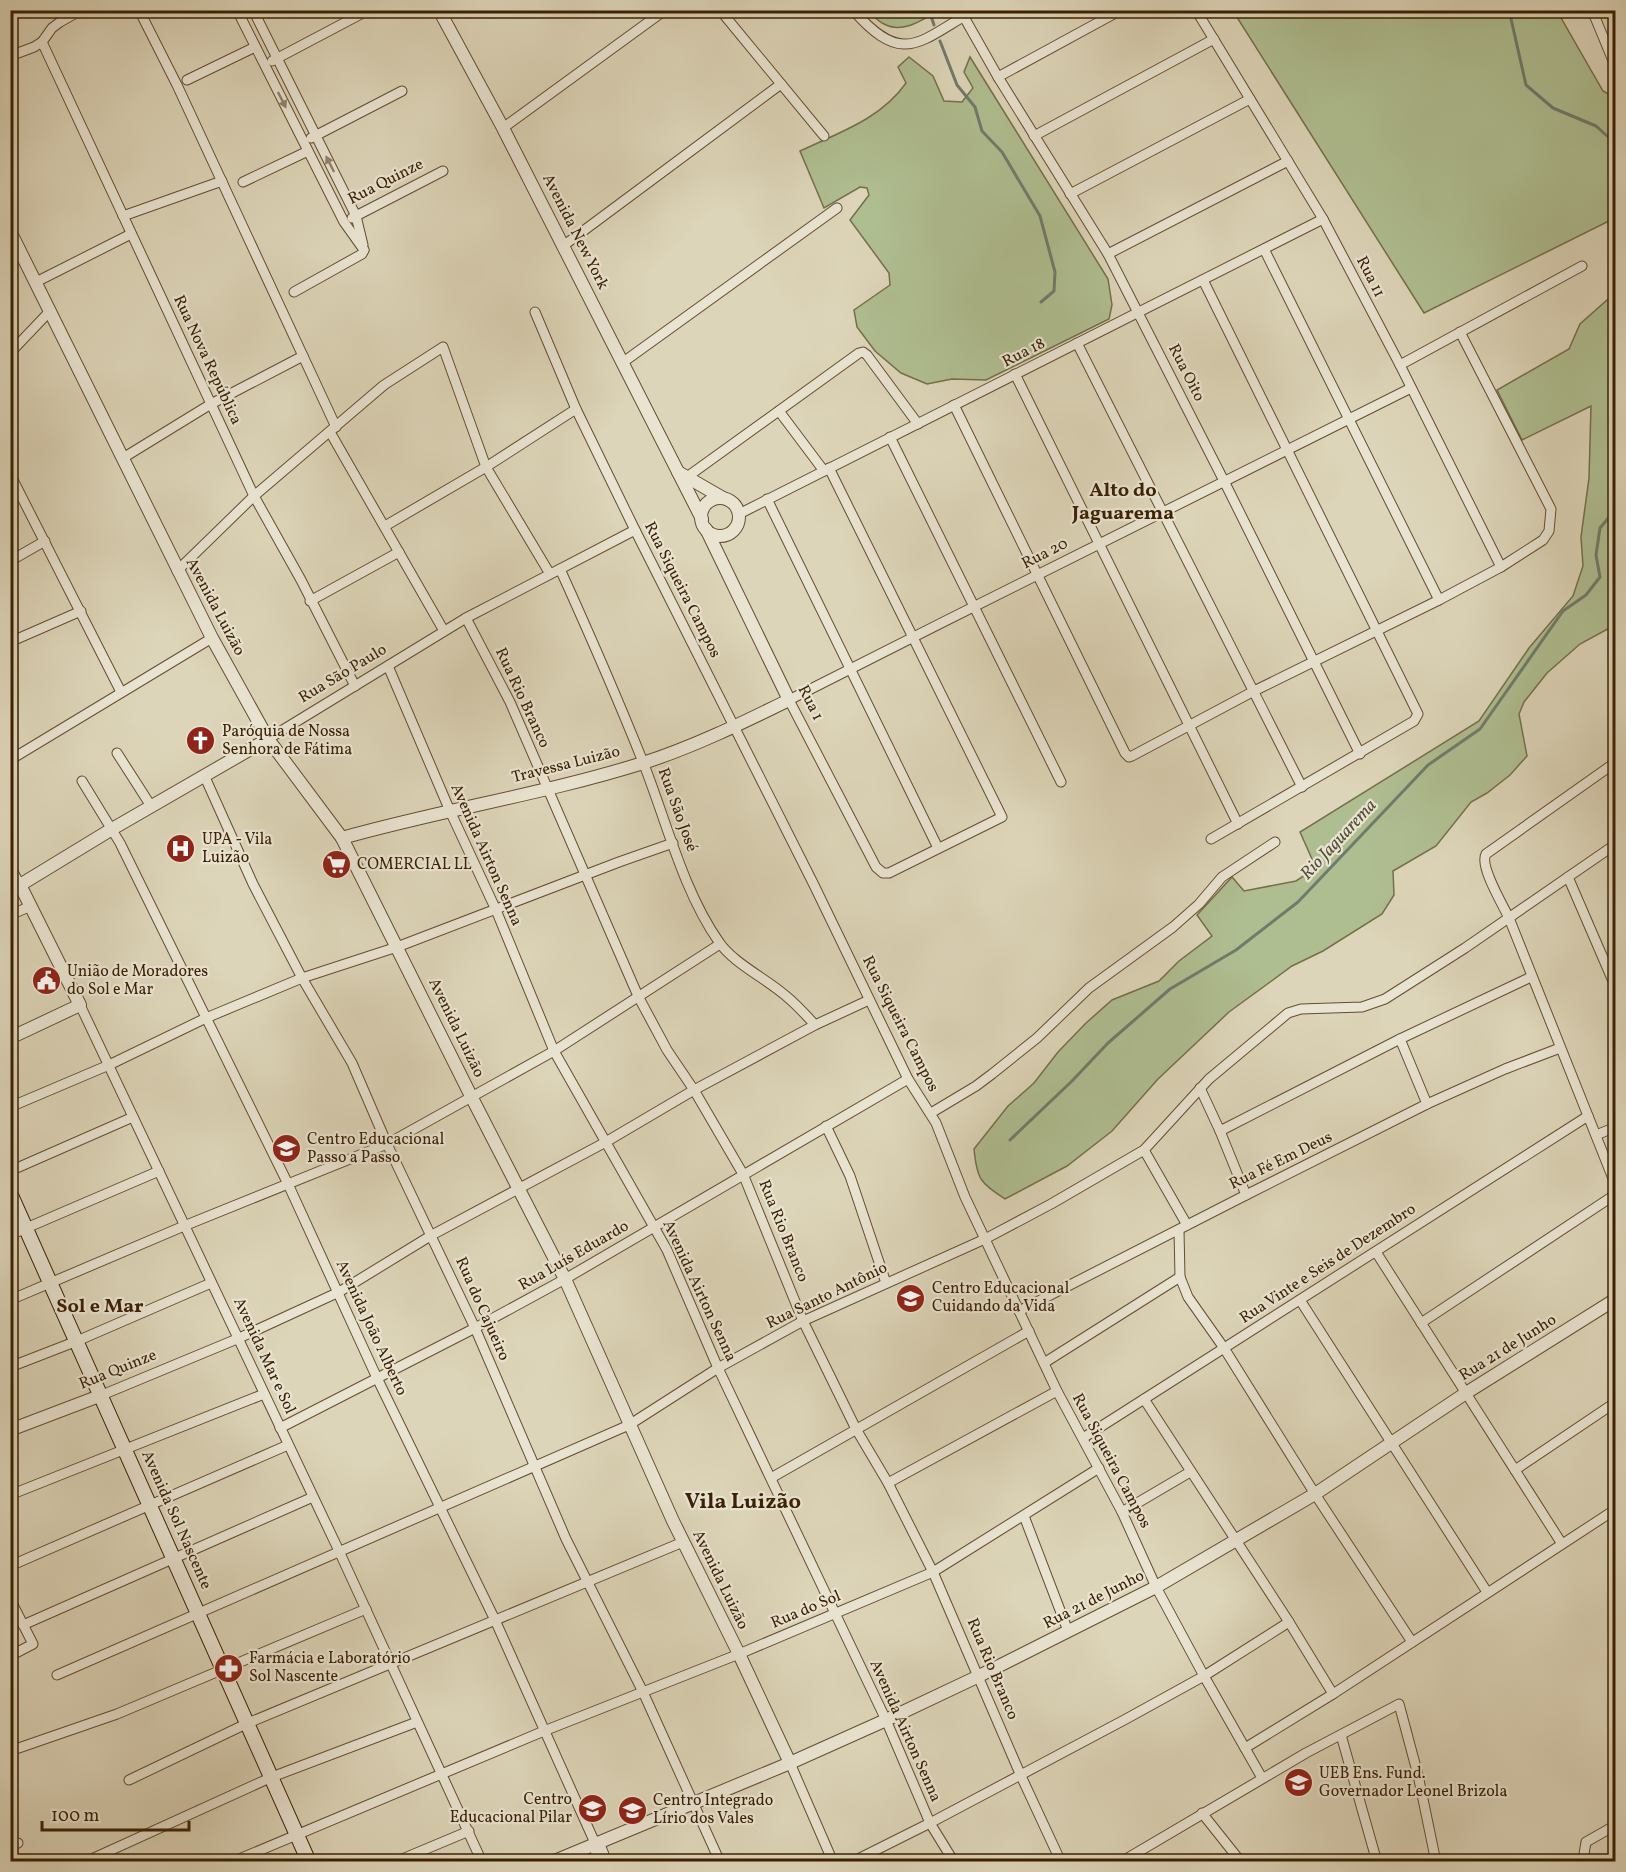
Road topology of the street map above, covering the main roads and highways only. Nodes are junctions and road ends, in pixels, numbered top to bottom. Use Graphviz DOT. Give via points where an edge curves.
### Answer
graph roads {
  1 [pos="10,1193"];
  2 [pos="309,1862"];
  1 -- 2 [label="main road, Avenida Sol Nascente"];
}
